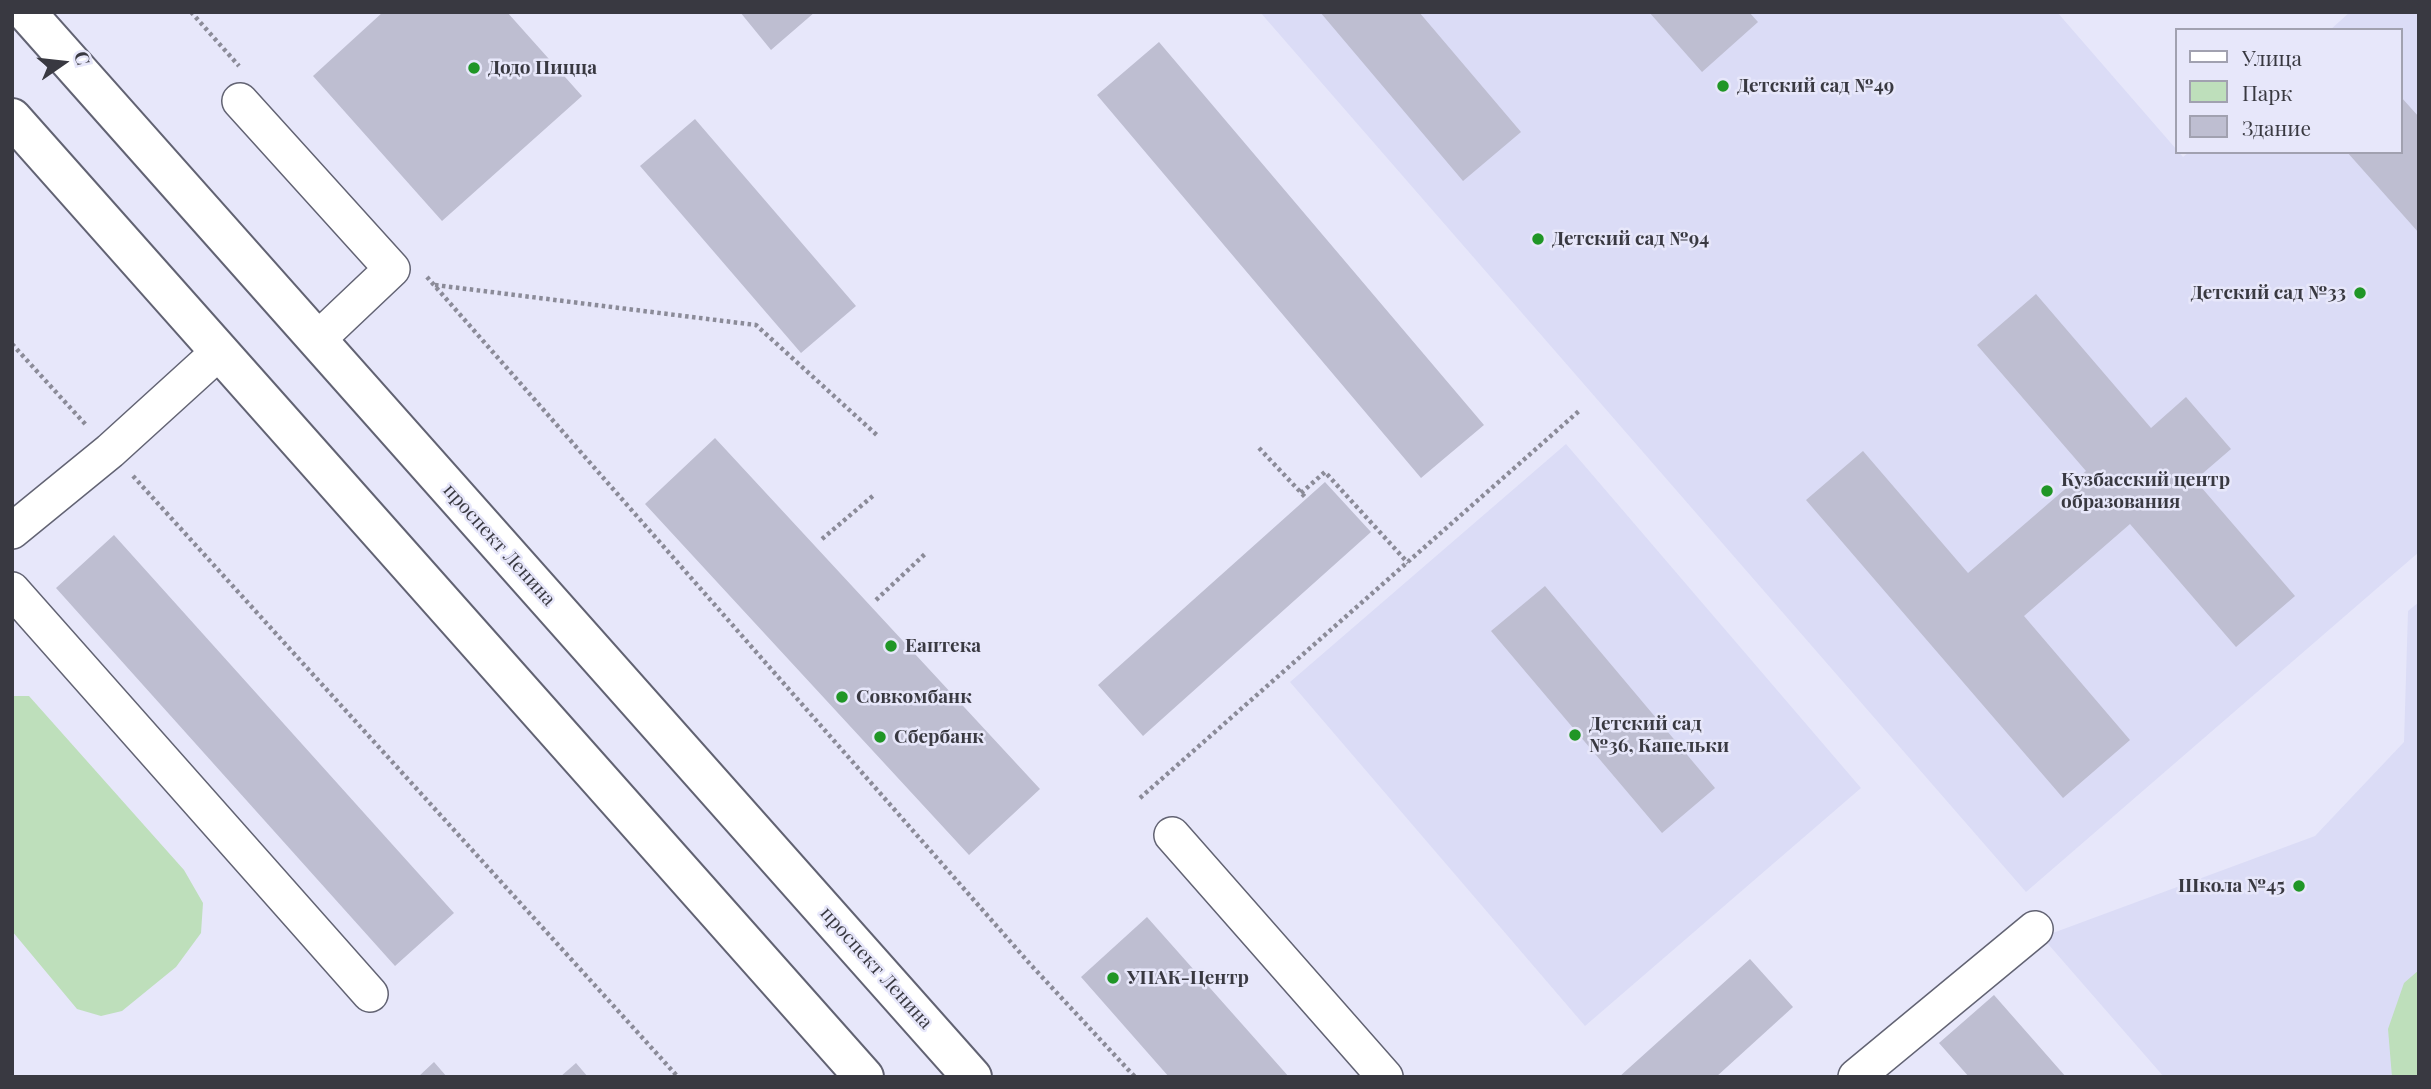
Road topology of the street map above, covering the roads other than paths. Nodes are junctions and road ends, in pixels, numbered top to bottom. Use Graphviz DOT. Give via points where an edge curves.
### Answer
graph roads {
  1 [pos="26,12"];
  2 [pos="243,87"];
  3 [pos="12,118"];
  4 [pos="317,340"];
  5 [pos="220,351"];
  6 [pos="12,530"];
  7 [pos="12,590"];
  8 [pos="1172,835"];
  9 [pos="2035,929"];
  10 [pos="370,994"];
  11 [pos="864,1077"];
  12 [pos="972,1077"];
  13 [pos="1385,1077"];
  14 [pos="1856,1077"];
  1 -- 4 [label="main road, проспект Ленина"];
  2 -- 4 [label="lane" via="393,269"];
  3 -- 5 [label="main road"];
  4 -- 12 [label="main road, проспект Ленина"];
  5 -- 6 [label="lane" via="110,451"];
  5 -- 11 [label="main road"];
  7 -- 10 [label="lane"];
  8 -- 13 [label="lane"];
  9 -- 14 [label="lane"];
}
